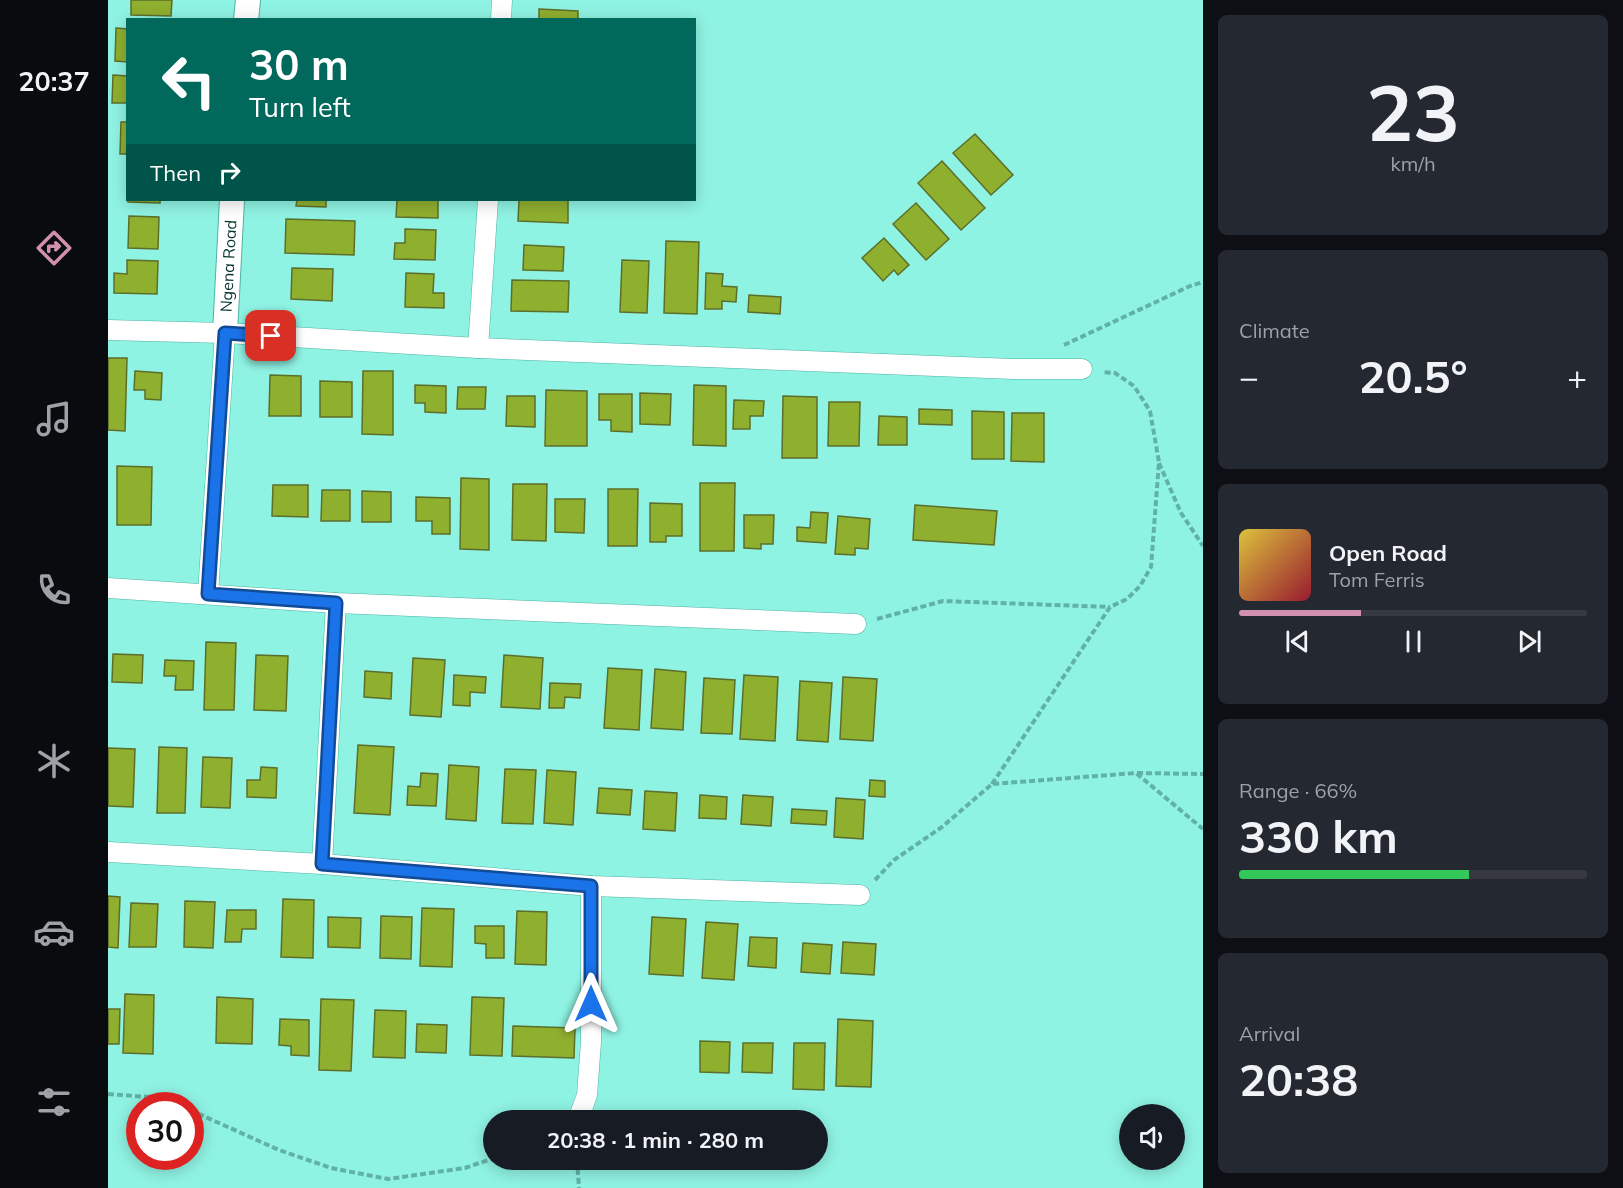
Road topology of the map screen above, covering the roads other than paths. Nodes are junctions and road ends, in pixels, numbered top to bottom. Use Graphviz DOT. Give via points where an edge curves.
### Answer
graph roads {
  1 [pos="248,0"];
  2 [pos="502,0"];
  3 [pos="246,18"];
  4 [pos="501,18"];
  5 [pos="232,201"];
  6 [pos="488,201"];
  7 [pos="108,330"];
  8 [pos="225,333"];
  9 [pos="478,348"];
  10 [pos="1082,369"];
  11 [pos="108,588"];
  12 [pos="208,594"];
  13 [pos="336,603"];
  14 [pos="856,624"];
  15 [pos="108,852"];
  16 [pos="322,864"];
  17 [pos="591,886"];
  18 [pos="860,895"];
  19 [pos="582,1110"];
  1 -- 3 [label="street"];
  2 -- 4 [label="street"];
  5 -- 8 [label="street, Ngena Road"];
  6 -- 9 [label="street"];
  7 -- 8 [label="street"];
  8 -- 9 [label="street"];
  8 -- 12 [label="street"];
  9 -- 10 [label="street"];
  11 -- 12 [label="street"];
  12 -- 13 [label="street"];
  13 -- 14 [label="street"];
  13 -- 16 [label="street"];
  15 -- 16 [label="street"];
  16 -- 17 [label="street"];
  17 -- 18 [label="street"];
  17 -- 19 [label="street" via="591,1042 587,1095"];
}
